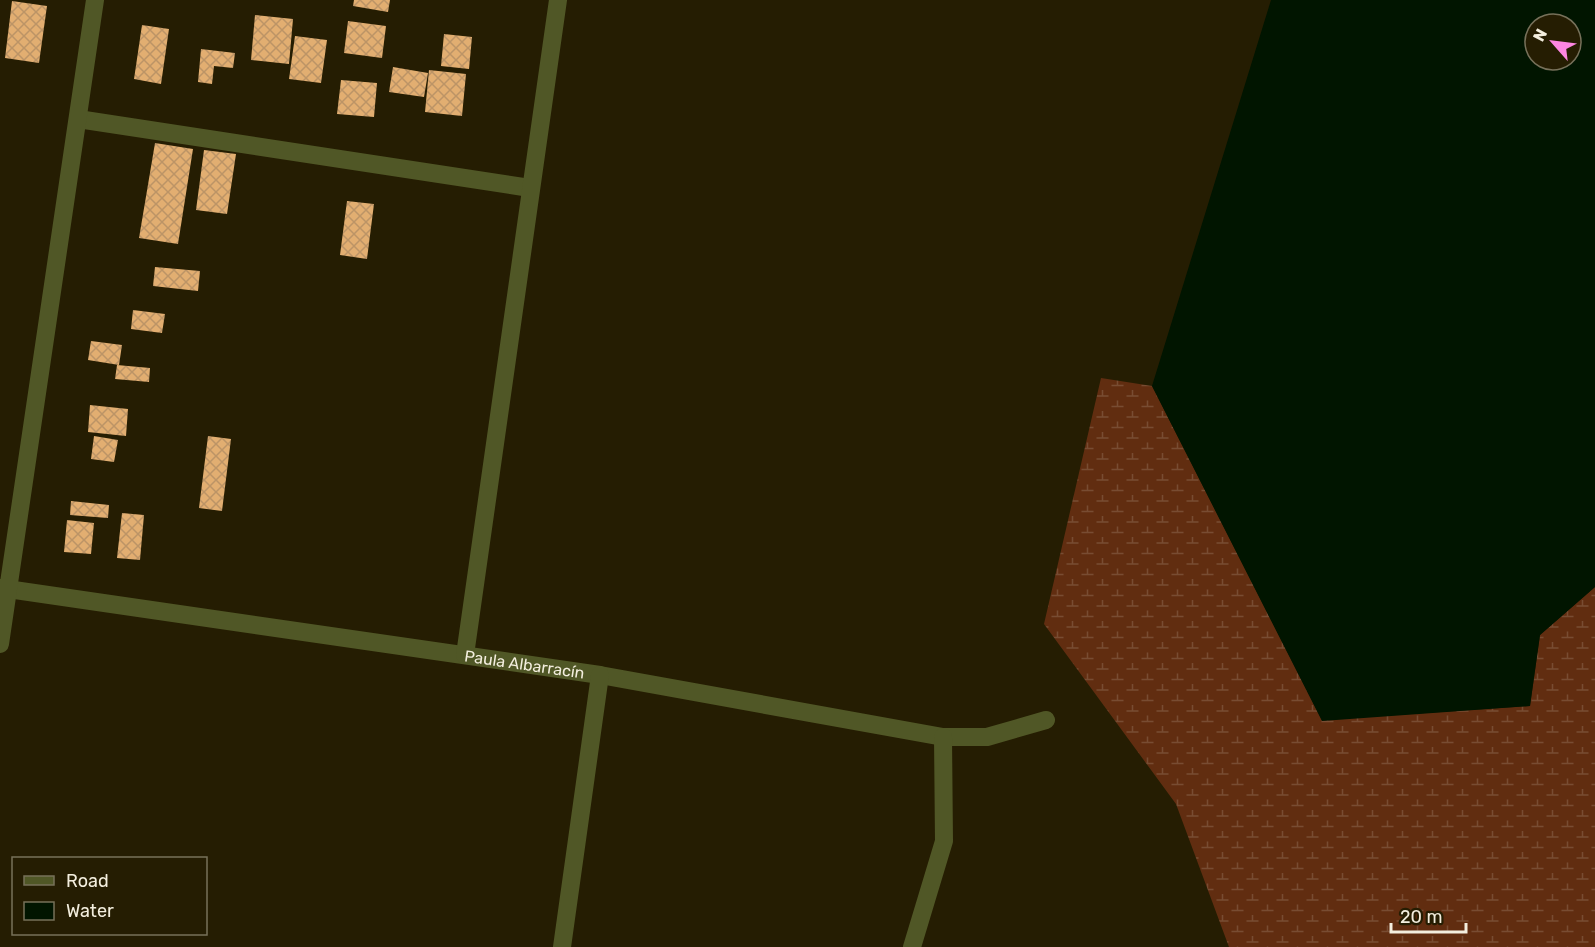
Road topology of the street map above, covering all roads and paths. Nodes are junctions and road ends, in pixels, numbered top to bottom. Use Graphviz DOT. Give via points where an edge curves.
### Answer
graph roads {
  1 [pos="95,0"];
  2 [pos="558,0"];
  3 [pos="78,119"];
  4 [pos="530,188"];
  5 [pos="4,589"];
  6 [pos="0,644"];
  7 [pos="465,655"];
  8 [pos="600,675"];
  9 [pos="1046,720"];
  10 [pos="943,737"];
  11 [pos="562,947"];
  12 [pos="912,947"];
  1 -- 3 [label="street"];
  2 -- 4 [label="street"];
  3 -- 4 [label="street"];
  3 -- 5 [label="street"];
  4 -- 7 [label="street"];
  5 -- 6 [label="street"];
  5 -- 7 [label="street, Paula Albarracín"];
  7 -- 8 [label="street, Paula Albarracín"];
  8 -- 10 [label="street, Paula Albarracín"];
  8 -- 11 [label="street"];
  9 -- 10 [label="street, Paula Albarracín" via="987,737"];
  10 -- 12 [label="street" via="944,841"];
}
